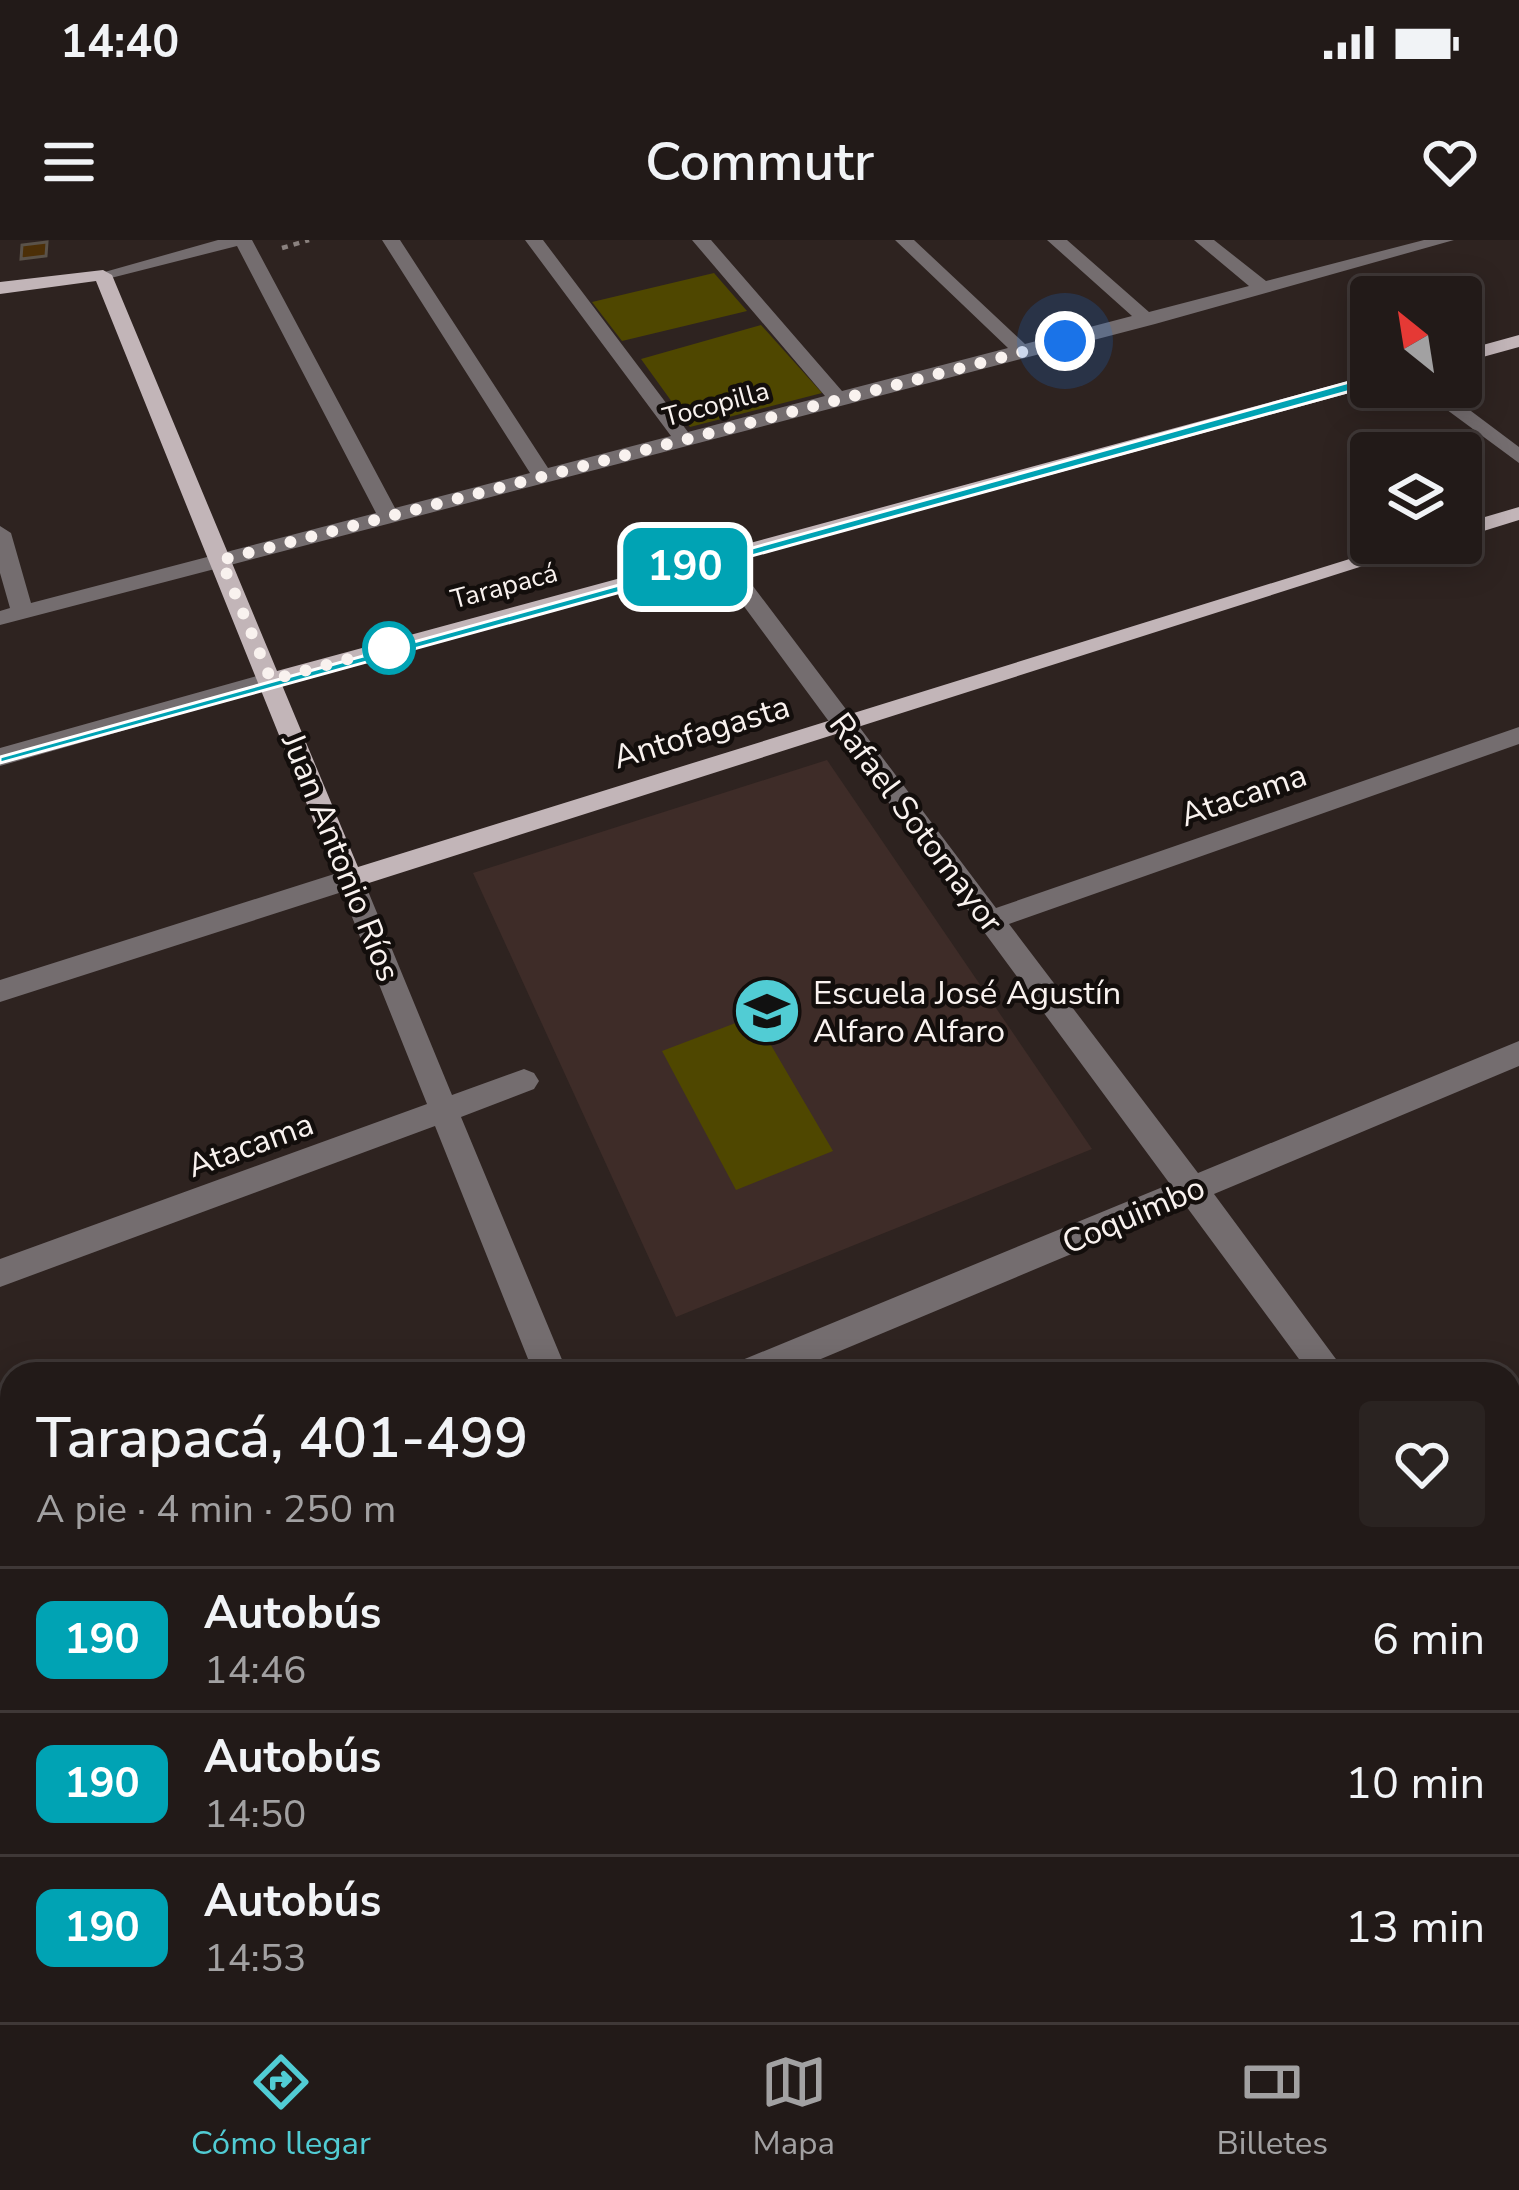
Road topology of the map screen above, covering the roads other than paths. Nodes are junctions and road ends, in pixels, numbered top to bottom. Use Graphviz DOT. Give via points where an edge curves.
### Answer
graph roads {
  1 [pos="241,240"];
  2 [pos="391,240"];
  3 [pos="534,240"];
  4 [pos="701,240"];
  5 [pos="904,240"];
  6 [pos="1056,240"];
  7 [pos="1203,240"];
  8 [pos="1445,240"];
  9 [pos="103,275"];
  10 [pos="0,288"];
  11 [pos="1265,289"];
  12 [pos="1148,320"];
  13 [pos="1519,341"];
  14 [pos="1482,351"];
  15 [pos="1023,352"];
  16 [pos="1350,387"];
  17 [pos="839,400"];
  18 [pos="1454,408"];
  19 [pos="684,440"];
  20 [pos="1519,457"];
  21 [pos="543,477"];
  22 [pos="1519,513"];
  23 [pos="389,517"];
  24 [pos="1482,524"];
  25 [pos="0,533"];
  26 [pos="720,558"];
  27 [pos="221,560"];
  28 [pos="1357,564"];
  29 [pos="11,615"];
  30 [pos="271,680"];
  31 [pos="844,724"];
  32 [pos="1519,736"];
  33 [pos="0,757"];
  34 [pos="350,879"];
  35 [pos="991,920"];
  36 [pos="0,991"];
  37 [pos="1519,1053"];
  38 [pos="524,1081"];
  39 [pos="445,1112"];
  40 [pos="1192,1189"];
  41 [pos="0,1273"];
  42 [pos="545,1362"];
  43 [pos="776,1362"];
  44 [pos="1321,1362"];
  1 -- 9 [label="street"];
  1 -- 23 [label="street"];
  2 -- 21 [label="street"];
  3 -- 19 [label="street"];
  4 -- 17 [label="street"];
  5 -- 15 [label="street"];
  6 -- 12 [label="street"];
  7 -- 11 [label="street"];
  8 -- 11 [label="street, Tocopilla"];
  9 -- 10 [label="main road"];
  9 -- 27 [label="main road, Juan Antonio Ríos"];
  11 -- 12 [label="street, Tocopilla"];
  12 -- 15 [label="street, Tocopilla"];
  13 -- 14 [label="main road"];
  15 -- 17 [label="street, Tocopilla"];
  16 -- 26 [label="main road, Tarapacá"];
  17 -- 19 [label="street, Tocopilla"];
  18 -- 20 [label="street"];
  19 -- 21 [label="street, Tocopilla"];
  21 -- 23 [label="street, Tocopilla"];
  22 -- 24 [label="main road"];
  23 -- 27 [label="street, Tocopilla"];
  25 -- 29 [label="street"];
  26 -- 30 [label="main road, Tarapacá"];
  26 -- 31 [label="street, Rafael Sotomayor"];
  27 -- 29 [label="street, Tocopilla"];
  27 -- 30 [label="main road, Juan Antonio Ríos"];
  28 -- 31 [label="main road, Antofagasta"];
  30 -- 33 [label="street, Tarapacá"];
  30 -- 34 [label="main road, Juan Antonio Ríos"];
  31 -- 34 [label="main road, Antofagasta"];
  31 -- 35 [label="street, Rafael Sotomayor"];
  32 -- 35 [label="street, Atacama"];
  34 -- 36 [label="street, Antofagasta"];
  34 -- 39 [label="street, Juan Antonio Ríos"];
  35 -- 40 [label="street, Rafael Sotomayor"];
  37 -- 40 [label="street, Coquimbo"];
  38 -- 39 [label="street, Atacama"];
  39 -- 41 [label="street, Atacama"];
  39 -- 42 [label="street, Juan Antonio Ríos"];
  40 -- 43 [label="street, Coquimbo"];
  40 -- 44 [label="street, Rafael Sotomayor"];
}
